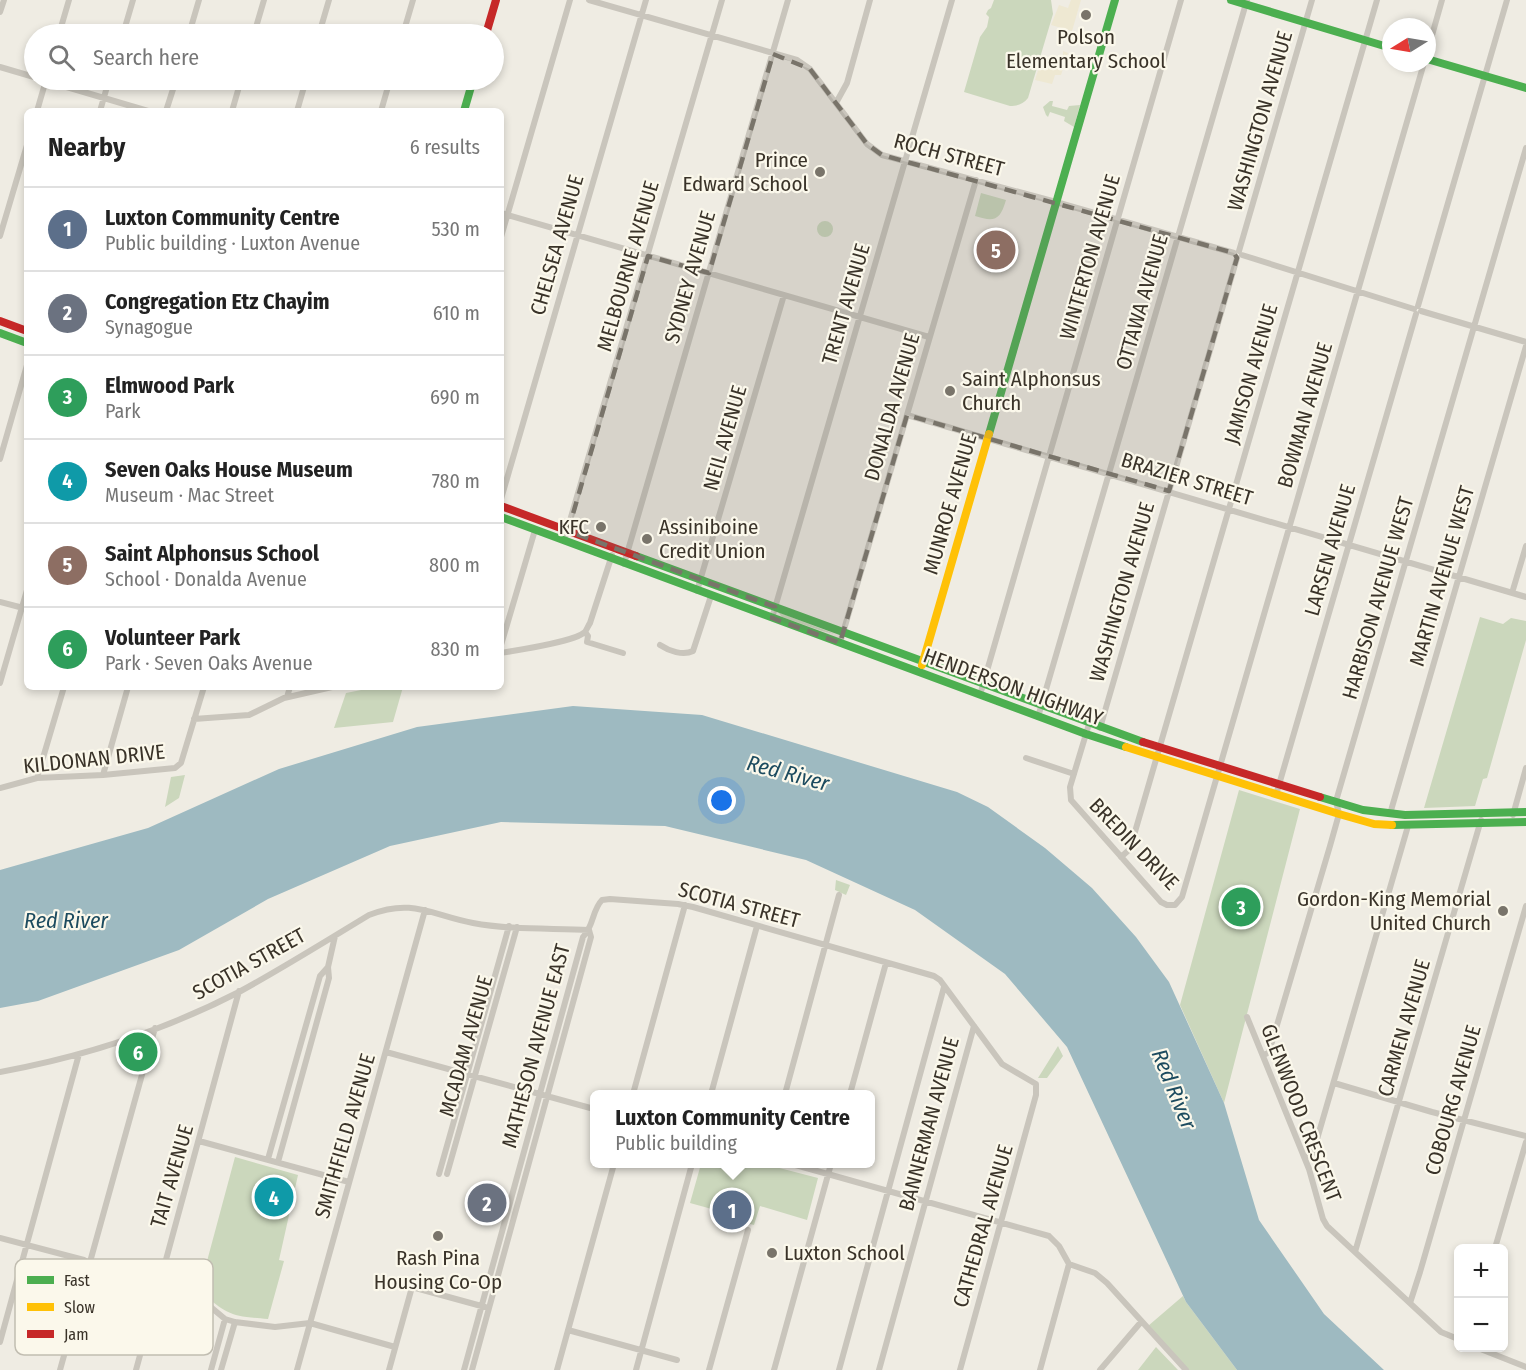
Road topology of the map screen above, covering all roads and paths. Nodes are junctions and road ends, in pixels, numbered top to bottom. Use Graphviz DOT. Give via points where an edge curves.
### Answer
graph roads {
  1 [pos="4,0"];
  2 [pos="69,0"];
  3 [pos="133,0"];
  4 [pos="199,0"];
  5 [pos="264,0"];
  6 [pos="329,0"];
  7 [pos="413,0"];
  8 [pos="496,0"];
  9 [pos="570,0"];
  10 [pos="589,0"];
  11 [pos="646,0"];
  12 [pos="722,0"];
  13 [pos="788,0"];
  14 [pos="870,0"];
  15 [pos="952,0"];
  16 [pos="1115,0"];
  17 [pos="1181,0"];
  18 [pos="1312,0"];
  19 [pos="1377,0"];
  20 [pos="1443,0"];
  21 [pos="1507,0"];
  22 [pos="1239,1"];
  23 [pos="0,12"];
  24 [pos="642,16"];
  25 [pos="1306,22"];
  26 [pos="1436,23"];
  27 [pos="62,24"];
  28 [pos="126,24"];
  29 [pos="192,24"];
  30 [pos="257,24"];
  31 [pos="322,24"];
  32 [pos="406,24"];
  33 [pos="489,24"];
  34 [pos="712,36"];
  35 [pos="1365,40"];
  36 [pos="1382,45"];
  37 [pos="773,54"];
  38 [pos="1436,62"];
  39 [pos="0,67"];
  40 [pos="1421,72"];
  41 [pos="24,74"];
  42 [pos="1485,76"];
  43 [pos="1526,88"];
  44 [pos="42,90"];
  45 [pos="78,90"];
  46 [pos="106,90"];
  47 [pos="173,90"];
  48 [pos="238,90"];
  49 [pos="303,90"];
  50 [pos="387,90"];
  51 [pos="470,90"];
  52 [pos="104,98"];
  53 [pos="836,103"];
  54 [pos="38,108"];
  55 [pos="101,108"];
  56 [pos="138,108"];
  57 [pos="167,108"];
  58 [pos="233,108"];
  59 [pos="298,108"];
  60 [pos="382,108"];
  61 [pos="465,108"];
  62 [pos="1526,148"];
  63 [pos="24,155"];
  64 [pos="905,162"];
  65 [pos="976,180"];
  66 [pos="1056,202"];
  67 [pos="504,214"];
  68 [pos="1118,220"];
  69 [pos="577,235"];
  70 [pos="0,236"];
  71 [pos="1178,237"];
  72 [pos="1238,254"];
  73 [pos="648,256"];
  74 [pos="1298,272"];
  75 [pos="709,273"];
  76 [pos="1358,292"];
  77 [pos="784,295"];
  78 [pos="1417,310"];
  79 [pos="860,317"];
  80 [pos="0,321"];
  81 [pos="1474,326"];
  82 [pos="24,330"];
  83 [pos="0,333"];
  84 [pos="929,337"];
  85 [pos="24,342"];
  86 [pos="1526,344"];
  87 [pos="24,375"];
  88 [pos="907,415"];
  89 [pos="987,438"];
  90 [pos="1049,455"];
  91 [pos="0,459"];
  92 [pos="1109,473"];
  93 [pos="504,489"];
  94 [pos="1169,491"];
  95 [pos="504,507"];
  96 [pos="1229,509"];
  97 [pos="504,519"];
  98 [pos="1290,527"];
  99 [pos="535,530"];
  100 [pos="568,531"];
  101 [pos="564,542"];
  102 [pos="1349,545"];
  103 [pos="1526,546"];
  104 [pos="614,548"];
  105 [pos="627,553"];
  106 [pos="610,559"];
  107 [pos="1406,562"];
  108 [pos="624,564"];
  109 [pos="1459,578"];
  110 [pos="701,580"];
  111 [pos="715,586"];
  112 [pos="697,591"];
  113 [pos="1512,593"];
  114 [pos="711,596"];
  115 [pos="1526,597"];
  116 [pos="0,602"];
  117 [pos="775,608"];
  118 [pos="24,609"];
  119 [pos="772,618"];
  120 [pos="585,632"];
  121 [pos="843,633"];
  122 [pos="504,635"];
  123 [pos="840,643"];
  124 [pos="660,645"];
  125 [pos="504,652"];
  126 [pos="623,652"];
  127 [pos="923,662"];
  128 [pos="921,673"];
  129 [pos="0,683"];
  130 [pos="982,684"];
  131 [pos="63,690"];
  132 [pos="128,690"];
  133 [pos="203,690"];
  134 [pos="289,690"];
  135 [pos="318,690"];
  136 [pos="980,695"];
  137 [pos="287,697"];
  138 [pos="1042,706"];
  139 [pos="1038,717"];
  140 [pos="194,719"];
  141 [pos="1089,724"];
  142 [pos="1100,728"];
  143 [pos="1086,734"];
  144 [pos="1160,747"];
  145 [pos="1026,758"];
  146 [pos="1157,758"];
  147 [pos="1220,766"];
  148 [pos="1526,768"];
  149 [pos="1074,774"];
  150 [pos="103,775"];
  151 [pos="1216,776"];
  152 [pos="37,778"];
  153 [pos="1280,784"];
  154 [pos="0,788"];
  155 [pos="1276,795"];
  156 [pos="1336,801"];
  157 [pos="1513,812"];
  158 [pos="1526,812"];
  159 [pos="1483,813"];
  160 [pos="1339,814"];
  161 [pos="1390,814"];
  162 [pos="1514,822"];
  163 [pos="1526,822"];
  164 [pos="1480,823"];
  165 [pos="1408,826"];
  166 [pos="1121,857"];
  167 [pos="839,896"];
  168 [pos="685,905"];
  169 [pos="1526,906"];
  170 [pos="425,910"];
  171 [pos="509,926"];
  172 [pos="757,926"];
  173 [pos="517,927"];
  174 [pos="590,930"];
  175 [pos="335,936"];
  176 [pos="825,946"];
  177 [pos="886,963"];
  178 [pos="328,967"];
  179 [pos="944,987"];
  180 [pos="239,991"];
  181 [pos="1247,1017"];
  182 [pos="974,1026"];
  183 [pos="155,1028"];
  184 [pos="386,1052"];
  185 [pos="79,1054"];
  186 [pos="1264,1055"];
  187 [pos="1,1074"];
  188 [pos="467,1074"];
  189 [pos="475,1076"];
  190 [pos="1334,1083"];
  191 [pos="634,1090"];
  192 [pos="712,1090"];
  193 [pos="786,1090"];
  194 [pos="851,1090"];
  195 [pos="1037,1092"];
  196 [pos="540,1094"];
  197 [pos="547,1096"];
  198 [pos="1399,1103"];
  199 [pos="590,1108"];
  200 [pos="1464,1119"];
  201 [pos="1526,1136"];
  202 [pos="199,1141"];
  203 [pos="1526,1142"];
  204 [pos="1305,1158"];
  205 [pos="268,1159"];
  206 [pos="278,1162"];
  207 [pos="613,1168"];
  208 [pos="691,1168"];
  209 [pos="808,1168"];
  210 [pos="830,1168"];
  211 [pos="828,1173"];
  212 [pos="440,1174"];
  213 [pos="447,1174"];
  214 [pos="349,1182"];
  215 [pos="889,1190"];
  216 [pos="926,1200"];
  217 [pos="1001,1221"];
  218 [pos="748,1230"];
  219 [pos="0,1238"];
  220 [pos="27,1244"];
  221 [pos="1496,1244"];
  222 [pos="1355,1252"];
  223 [pos="23,1259"];
  224 [pos="80,1259"];
  225 [pos="91,1259"];
  226 [pos="166,1259"];
  227 [pos="1069,1264"];
  228 [pos="15,1288"];
  229 [pos="1410,1303"];
  230 [pos="481,1306"];
  231 [pos="489,1308"];
  232 [pos="213,1309"];
  233 [pos="225,1319"];
  234 [pos="235,1322"];
  235 [pos="1141,1322"];
  236 [pos="310,1323"];
  237 [pos="568,1330"];
  238 [pos="1454,1337"];
  239 [pos="0,1342"];
  240 [pos="395,1347"];
  241 [pos="641,1350"];
  242 [pos="1490,1352"];
  243 [pos="64,1355"];
  244 [pos="140,1355"];
  245 [pos="677,1360"];
  246 [pos="1526,1367"];
  247 [pos="60,1370"];
  248 [pos="136,1370"];
  249 [pos="211,1370"];
  250 [pos="221,1370"];
  251 [pos="297,1370"];
  252 [pos="389,1370"];
  253 [pos="464,1370"];
  254 [pos="471,1370"];
  255 [pos="557,1370"];
  256 [pos="636,1370"];
  257 [pos="709,1370"];
  258 [pos="774,1370"];
  259 [pos="839,1370"];
  260 [pos="879,1370"];
  261 [pos="960,1370"];
  262 [pos="1040,1370"];
  263 [pos="1100,1370"];
  264 [pos="1186,1370"];
  1 -- 23 [label="street"];
  2 -- 27 [label="street"];
  3 -- 28 [label="street"];
  4 -- 29 [label="street"];
  5 -- 30 [label="street"];
  6 -- 31 [label="street"];
  7 -- 32 [label="street"];
  8 -- 33 [label="main road"];
  9 -- 67 [label="street"];
  10 -- 24 [label="street, ROCH STREET"];
  11 -- 24 [label="street, CHELSEA AVENUE"];
  12 -- 34 [label="street, MELBOURNE AVENUE"];
  13 -- 37 [label="street, SYDNEY AVENUE"];
  14 -- 53 [label="street" via="847,83"];
  15 -- 64 [label="street, TRENT AVENUE"];
  16 -- 66 [label="main road, MUNROE AVENUE"];
  17 -- 68 [label="street, WINTERTON AVENUE"];
  18 -- 25 [label="street, WASHINGTON AVENUE"];
  19 -- 35 [label="street, JAMISON AVENUE"];
  20 -- 26 [label="street"];
  21 -- 42 [label="street, LARSEN AVENUE"];
  22 -- 25 [label="main road"];
  22 -- 71 [label="street, OTTAWA AVENUE"];
  24 -- 34 [label="street, ROCH STREET"];
  24 -- 69 [label="street, CHELSEA AVENUE"];
  25 -- 35 [label="main road"];
  25 -- 72 [label="street, WASHINGTON AVENUE"];
  34 -- 37 [label="street, ROCH STREET"];
  34 -- 73 [label="street, MELBOURNE AVENUE"];
  35 -- 36 [label="main road"];
  35 -- 74 [label="street, JAMISON AVENUE"];
  37 -- 53 [label="street, ROCH STREET" via="810,69"];
  37 -- 75 [label="street, SYDNEY AVENUE"];
  38 -- 42 [label="main road"];
  39 -- 41 [label="street"];
  40 -- 76 [label="street, BOWMAN AVENUE"];
  42 -- 43 [label="main road"];
  42 -- 78 [label="street, LARSEN AVENUE"];
  44 -- 54 [label="street"];
  45 -- 52 [label="street"];
  46 -- 52 [label="street"];
  47 -- 57 [label="street"];
  48 -- 58 [label="street"];
  49 -- 59 [label="street"];
  50 -- 60 [label="street"];
  51 -- 61 [label="main road"];
  52 -- 55 [label="street"];
  52 -- 56 [label="street"];
  53 -- 64 [label="street, ROCH STREET" via="875,151"];
  62 -- 81 [label="street, HARBISON AVENUE WEST"];
  63 -- 70 [label="street"];
  64 -- 65 [label="street, ROCH STREET"];
  64 -- 79 [label="street, TRENT AVENUE"];
  65 -- 66 [label="street, ROCH STREET"];
  65 -- 84 [label="street, DONALDA AVENUE"];
  66 -- 68 [label="street, ROCH STREET"];
  66 -- 89 [label="main road, MUNROE AVENUE"];
  67 -- 69 [label="street"];
  68 -- 71 [label="street, ROCH STREET"];
  68 -- 90 [label="street, WINTERTON AVENUE"];
  69 -- 73 [label="street"];
  69 -- 93 [label="street, CHELSEA AVENUE"];
  71 -- 72 [label="street, ROCH STREET"];
  71 -- 92 [label="street, OTTAWA AVENUE"];
  72 -- 74 [label="street, ROCH STREET"];
  72 -- 94 [label="street, WASHINGTON AVENUE"];
  73 -- 75 [label="street"];
  73 -- 100 [label="street, MELBOURNE AVENUE"];
  74 -- 76 [label="street, ROCH STREET"];
  74 -- 96 [label="street, JAMISON AVENUE"];
  75 -- 77 [label="street"];
  75 -- 105 [label="street, SYDNEY AVENUE"];
  76 -- 78 [label="street, ROCH STREET"];
  76 -- 98 [label="street, BOWMAN AVENUE"];
  77 -- 79 [label="street"];
  77 -- 110 [label="street, NEIL AVENUE"];
  78 -- 81 [label="street, ROCH STREET"];
  78 -- 102 [label="street, LARSEN AVENUE"];
  79 -- 84 [label="street"];
  79 -- 117 [label="street, TRENT AVENUE"];
  80 -- 82 [label="main road"];
  81 -- 86 [label="street, ROCH STREET"];
  81 -- 107 [label="street, HARBISON AVENUE WEST"];
  83 -- 85 [label="main road"];
  84 -- 88 [label="street, DONALDA AVENUE"];
  86 -- 109 [label="street, MARTIN AVENUE WEST"];
  87 -- 91 [label="street"];
  88 -- 89 [label="street, BRAZIER STREET"];
  88 -- 121 [label="street, DONALDA AVENUE"];
  89 -- 90 [label="street, BRAZIER STREET"];
  89 -- 127 [label="main road, MUNROE AVENUE"];
  90 -- 92 [label="street, BRAZIER STREET"];
  90 -- 130 [label="street, WINTERTON AVENUE"];
  92 -- 94 [label="street, BRAZIER STREET"];
  92 -- 138 [label="street, OTTAWA AVENUE"];
  94 -- 96 [label="street, BRAZIER STREET"];
  94 -- 142 [label="street, WASHINGTON AVENUE"];
  95 -- 100 [label="main road, HENDERSON HIGHWAY"];
  96 -- 98 [label="street, BRAZIER STREET"];
  96 -- 144 [label="street, JAMISON AVENUE"];
  97 -- 99 [label="main road, HENDERSON HIGHWAY"];
  98 -- 102 [label="street, BRAZIER STREET"];
  98 -- 147 [label="street, BOWMAN AVENUE"];
  99 -- 101 [label="main road, HENDERSON HIGHWAY"];
  99 -- 122 [label="street"];
  100 -- 101 [label="street, MELBOURNE AVENUE"];
  100 -- 104 [label="main road, HENDERSON HIGHWAY"];
  101 -- 106 [label="main road, HENDERSON HIGHWAY"];
  102 -- 107 [label="street, BRAZIER STREET"];
  102 -- 153 [label="street, LARSEN AVENUE"];
  103 -- 113 [label="street"];
  104 -- 105 [label="main road, HENDERSON HIGHWAY"];
  104 -- 106 [label="street"];
  105 -- 108 [label="street, SYDNEY AVENUE"];
  105 -- 110 [label="main road, HENDERSON HIGHWAY"];
  106 -- 108 [label="main road, HENDERSON HIGHWAY"];
  106 -- 120 [label="street"];
  107 -- 109 [label="street, BRAZIER STREET"];
  107 -- 156 [label="street, HARBISON AVENUE WEST"];
  108 -- 112 [label="main road, HENDERSON HIGHWAY"];
  109 -- 113 [label="street, BRAZIER STREET"];
  109 -- 161 [label="street, MARTIN AVENUE WEST"];
  110 -- 111 [label="main road, HENDERSON HIGHWAY"];
  110 -- 112 [label="street, NEIL AVENUE"];
  111 -- 114 [label="main road"];
  111 -- 117 [label="main road, HENDERSON HIGHWAY"];
  112 -- 114 [label="main road, HENDERSON HIGHWAY"];
  113 -- 115 [label="street, BRAZIER STREET"];
  114 -- 119 [label="main road, HENDERSON HIGHWAY"];
  114 -- 124 [label="street" via="693,651 680,653"];
  116 -- 118 [label="street"];
  117 -- 119 [label="street, TRENT AVENUE"];
  117 -- 121 [label="main road, HENDERSON HIGHWAY"];
  118 -- 129 [label="street"];
  119 -- 123 [label="main road, HENDERSON HIGHWAY"];
  120 -- 125 [label="street"];
  120 -- 126 [label="street" via="587,642"];
  121 -- 123 [label="street, DONALDA AVENUE"];
  121 -- 127 [label="main road, HENDERSON HIGHWAY"];
  123 -- 128 [label="main road, HENDERSON HIGHWAY"];
  127 -- 128 [label="main road, MUNROE AVENUE"];
  127 -- 130 [label="main road, HENDERSON HIGHWAY"];
  128 -- 136 [label="main road, HENDERSON HIGHWAY"];
  130 -- 136 [label="street, WINTERTON AVENUE"];
  130 -- 138 [label="main road, HENDERSON HIGHWAY"];
  131 -- 152 [label="street"];
  132 -- 150 [label="street"];
  133 -- 140 [label="street"];
  134 -- 137 [label="street"];
  135 -- 137 [label="street"];
  136 -- 139 [label="main road, HENDERSON HIGHWAY"];
  137 -- 140 [label="street" via="249,715"];
  138 -- 139 [label="street, OTTAWA AVENUE"];
  138 -- 141 [label="main road, HENDERSON HIGHWAY"];
  139 -- 143 [label="main road, HENDERSON HIGHWAY"];
  140 -- 150 [label="street, KILDONAN DRIVE" via="181,763 175,768"];
  141 -- 142 [label="main road, HENDERSON HIGHWAY"];
  141 -- 143 [label="street, BREDIN DRIVE"];
  142 -- 144 [label="main road, HENDERSON HIGHWAY"];
  143 -- 146 [label="main road, HENDERSON HIGHWAY"];
  143 -- 149 [label="street, BREDIN DRIVE"];
  144 -- 146 [label="street, JAMISON AVENUE"];
  144 -- 147 [label="main road, HENDERSON HIGHWAY"];
  145 -- 149 [label="street"];
  146 -- 151 [label="main road, HENDERSON HIGHWAY"];
  146 -- 166 [label="street, JAMISON AVENUE" via="1130,849"];
  147 -- 151 [label="street, BOWMAN AVENUE"];
  147 -- 153 [label="main road, HENDERSON HIGHWAY"];
  148 -- 157 [label="street"];
  149 -- 166 [label="street, BREDIN DRIVE" via="1072,803"];
  150 -- 152 [label="street, KILDONAN DRIVE"];
  151 -- 155 [label="main road, HENDERSON HIGHWAY"];
  151 -- 166 [label="street, BREDIN DRIVE" via="1179,902 1172,906 1163,903"];
  152 -- 154 [label="street, KILDONAN DRIVE"];
  153 -- 155 [label="street, LARSEN AVENUE"];
  153 -- 156 [label="main road, HENDERSON HIGHWAY"];
  155 -- 160 [label="main road, HENDERSON HIGHWAY"];
  156 -- 160 [label="street, HARBISON AVENUE WEST"];
  156 -- 161 [label="main road, HENDERSON HIGHWAY"];
  157 -- 158 [label="main road, HENDERSON HIGHWAY"];
  157 -- 159 [label="main road, HENDERSON HIGHWAY"];
  157 -- 162 [label="street"];
  159 -- 161 [label="main road, HENDERSON HIGHWAY"];
  159 -- 164 [label="street, CARMEN AVENUE"];
  160 -- 165 [label="main road, HENDERSON HIGHWAY" via="1374,824"];
  160 -- 186 [label="street, HARBISON AVENUE WEST" via="1269,1052"];
  162 -- 163 [label="main road, HENDERSON HIGHWAY"];
  162 -- 164 [label="main road, HENDERSON HIGHWAY"];
  164 -- 165 [label="main road, HENDERSON HIGHWAY"];
  164 -- 198 [label="street, CARMEN AVENUE"];
  165 -- 190 [label="street"];
  167 -- 176 [label="street"];
  168 -- 172 [label="street, SCOTIA STREET"];
  168 -- 174 [label="street, SCOTIA STREET" via="602,900 597,904"];
  168 -- 191 [label="street"];
  169 -- 200 [label="street, COBOURG AVENUE"];
  170 -- 171 [label="street, SCOTIA STREET" via="474,924"];
  170 -- 175 [label="street, SCOTIA STREET" via="401,907 380,911"];
  170 -- 184 [label="street, SMITHFIELD AVENUE"];
  171 -- 173 [label="street, SCOTIA STREET"];
  171 -- 188 [label="street, MCADAM AVENUE"];
  172 -- 176 [label="street, SCOTIA STREET"];
  172 -- 192 [label="street"];
  173 -- 174 [label="street, SCOTIA STREET"];
  173 -- 189 [label="street, MCADAM AVENUE"];
  174 -- 196 [label="street, MATHESON AVENUE EAST" via="584,937"];
  174 -- 197 [label="street, MATHESON AVENUE EAST"];
  175 -- 178 [label="street"];
  175 -- 180 [label="street, SCOTIA STREET"];
  176 -- 177 [label="street, SCOTIA STREET"];
  176 -- 193 [label="street"];
  177 -- 179 [label="street, SCOTIA STREET" via="934,976"];
  177 -- 194 [label="street"];
  178 -- 205 [label="street" via="320,976"];
  178 -- 206 [label="street" via="329,978"];
  179 -- 182 [label="street, SCOTIA STREET"];
  179 -- 215 [label="street"];
  180 -- 183 [label="street, SCOTIA STREET"];
  180 -- 202 [label="street, TAIT AVENUE"];
  181 -- 186 [label="street, GLENWOOD CRESCENT"];
  182 -- 195 [label="street, SCOTIA STREET" via="1002,1064 1036,1084"];
  182 -- 216 [label="street, BANNERMAN AVENUE"];
  183 -- 185 [label="street, SCOTIA STREET"];
  183 -- 225 [label="street"];
  184 -- 188 [label="street"];
  184 -- 214 [label="street, SMITHFIELD AVENUE"];
  185 -- 187 [label="street, SCOTIA STREET"];
  185 -- 220 [label="street"];
  186 -- 204 [label="street, GLENWOOD CRESCENT"];
  188 -- 189 [label="street"];
  188 -- 212 [label="street, MCADAM AVENUE"];
  189 -- 196 [label="street"];
  189 -- 213 [label="street, MCADAM AVENUE"];
  190 -- 198 [label="street"];
  190 -- 204 [label="street" via="1313,1153"];
  195 -- 217 [label="street, CATHEDRAL AVENUE"];
  196 -- 197 [label="street"];
  196 -- 230 [label="street, MATHESON AVENUE EAST"];
  197 -- 199 [label="street"];
  197 -- 231 [label="street, MATHESON AVENUE EAST"];
  198 -- 200 [label="street"];
  198 -- 222 [label="street, CARMEN AVENUE"];
  200 -- 201 [label="street"];
  200 -- 229 [label="street, COBOURG AVENUE"];
  202 -- 205 [label="street"];
  202 -- 226 [label="street, TAIT AVENUE"];
  203 -- 221 [label="street"];
  204 -- 222 [label="street, GLENWOOD CRESCENT" via="1323,1219"];
  205 -- 206 [label="street"];
  206 -- 214 [label="street"];
  207 -- 237 [label="street"];
  208 -- 241 [label="street"];
  209 -- 211 [label="street"];
  210 -- 211 [label="street"];
  211 -- 215 [label="street"];
  211 -- 258 [label="street"];
  214 -- 236 [label="street, SMITHFIELD AVENUE"];
  215 -- 216 [label="street"];
  215 -- 259 [label="street"];
  216 -- 217 [label="street"];
  216 -- 260 [label="street, BANNERMAN AVENUE"];
  217 -- 227 [label="street" via="1049,1236"];
  217 -- 261 [label="street, CATHEDRAL AVENUE"];
  218 -- 257 [label="street"];
  219 -- 220 [label="street"];
  220 -- 223 [label="street"];
  220 -- 224 [label="street"];
  222 -- 229 [label="street, GLENWOOD CRESCENT"];
  227 -- 235 [label="street" via="1107,1283"];
  227 -- 262 [label="street"];
  228 -- 239 [label="street"];
  229 -- 238 [label="street, GLENWOOD CRESCENT" via="1441,1332"];
  230 -- 231 [label="street"];
  230 -- 240 [label="street" via="412,1287"];
  230 -- 253 [label="street, MATHESON AVENUE EAST"];
  231 -- 254 [label="street, MATHESON AVENUE EAST"];
  232 -- 233 [label="street"];
  233 -- 234 [label="street"];
  233 -- 249 [label="street"];
  234 -- 236 [label="street" via="275,1327"];
  234 -- 250 [label="street"];
  235 -- 263 [label="street"];
  235 -- 264 [label="street"];
  236 -- 240 [label="street"];
  236 -- 251 [label="street, SMITHFIELD AVENUE"];
  237 -- 241 [label="street"];
  237 -- 255 [label="street"];
  240 -- 252 [label="street"];
  241 -- 245 [label="street"];
  241 -- 256 [label="street"];
  242 -- 246 [label="street"];
  243 -- 247 [label="street"];
  244 -- 248 [label="street, TAIT AVENUE"];
}
